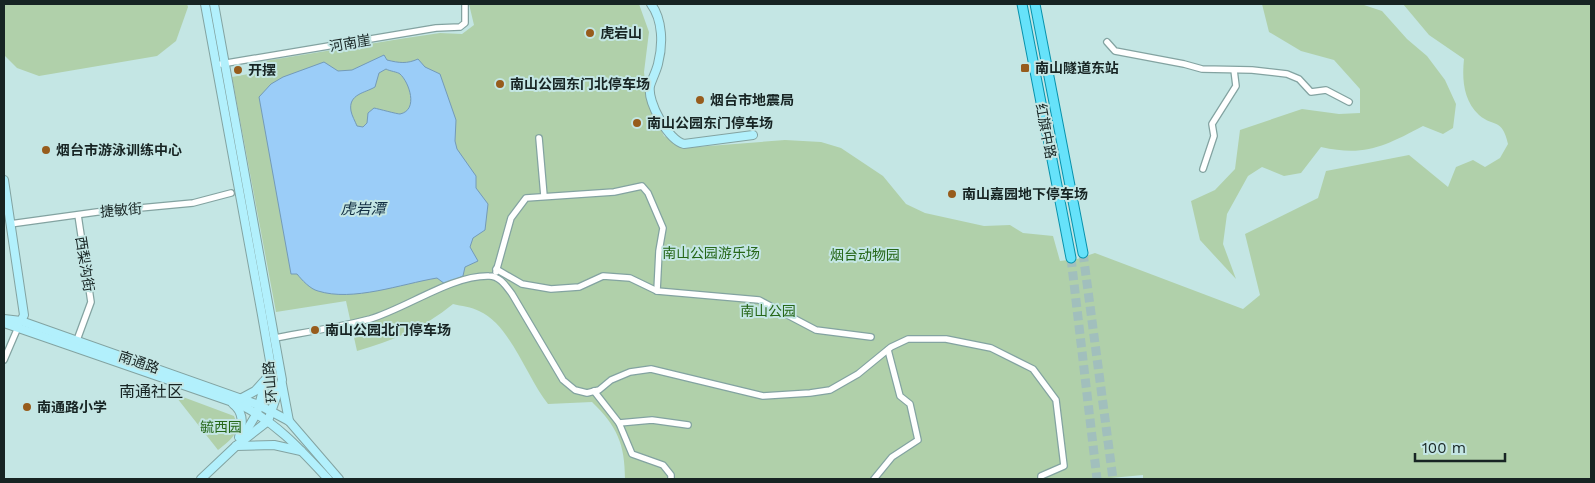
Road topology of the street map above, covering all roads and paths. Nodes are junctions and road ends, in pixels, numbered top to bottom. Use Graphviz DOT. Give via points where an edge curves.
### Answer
graph roads {
  1 [pos="205,4"];
  2 [pos="214,4"];
  3 [pos="465,4"];
  4 [pos="651,4"];
  5 [pos="1022,4"];
  6 [pos="1035,4"];
  7 [pos="1107,42"];
  8 [pos="225,64"];
  9 [pos="215,65"];
  10 [pos="1234,70"];
  11 [pos="1349,102"];
  12 [pos="753,135"];
  13 [pos="539,138"];
  14 [pos="1204,169"];
  15 [pos="4,180"];
  16 [pos="231,193"];
  17 [pos="544,196"];
  18 [pos="78,215"];
  19 [pos="10,224"];
  20 [pos="1083,253"];
  21 [pos="1071,258"];
  22 [pos="496,270"];
  23 [pos="494,277"];
  24 [pos="657,291"];
  25 [pos="4,318"];
  26 [pos="4,323"];
  27 [pos="19,324"];
  28 [pos="871,337"];
  29 [pos="275,338"];
  30 [pos="77,340"];
  31 [pos="888,350"];
  32 [pos="4,360"];
  33 [pos="270,364"];
  34 [pos="267,375"];
  35 [pos="282,380"];
  36 [pos="594,391"];
  37 [pos="242,398"];
  38 [pos="228,400"];
  39 [pos="258,409"];
  40 [pos="273,412"];
  41 [pos="268,421"];
  42 [pos="289,421"];
  43 [pos="620,423"];
  44 [pos="688,425"];
  45 [pos="236,446"];
  46 [pos="302,451"];
  47 [pos="201,479"];
  48 [pos="328,479"];
  49 [pos="339,479"];
  50 [pos="671,479"];
  51 [pos="874,479"];
  52 [pos="1041,479"];
  1 -- 9 [label="main road, 环山路"];
  2 -- 8 [label="main road, 环山路"];
  3 -- 8 [label="street, 河南崖" via="465,23 460,27 436,28"];
  4 -- 12 [label="main road" via="659,21 661,39 659,62 650,92 671,136 684,144"];
  5 -- 21 [label="main road, 红旗中路"];
  6 -- 20 [label="main road, 红旗中路"];
  7 -- 10 [label="street" via="1115,51 1202,69"];
  8 -- 9 [label="street, 河南崖"];
  8 -- 29 [label="main road, 环山路"];
  9 -- 33 [label="main road, 环山路"];
  10 -- 11 [label="street" via="1288,74 1299,79 1312,92 1326,90"];
  10 -- 14 [label="street" via="1236,86 1212,124 1214,136"];
  13 -- 17 [label="street"];
  15 -- 19 [label="main road"];
  16 -- 18 [label="street, 捷敏街" via="193,203"];
  17 -- 22 [label="street" via="526,198 518,206 511,218"];
  17 -- 24 [label="street" via="614,192 642,186 663,228"];
  18 -- 19 [label="street, 捷敏街"];
  18 -- 30 [label="street, 西梨沟街" via="91,302"];
  19 -- 27 [label="main road" via="24,315"];
  22 -- 23 [label="street"];
  22 -- 24 [label="street" via="522,284 551,289 579,287 603,276 630,278"];
  23 -- 29 [label="street" via="474,277 452,284 371,319"];
  23 -- 36 [label="street" via="502,281 512,294 563,380 575,390"];
  24 -- 28 [label="street" via="759,300 816,330"];
  25 -- 27 [label="main road, 南通路"];
  26 -- 27 [label="main road"];
  27 -- 30 [label="main road, 南通路"];
  27 -- 32 [label="street"];
  27 -- 38 [label="main road"];
  29 -- 35 [label="main road, 环山路"];
  30 -- 37 [label="main road, 南通路"];
  31 -- 36 [label="street" via="858,374 830,390 810,394 763,396 651,369 630,372"];
  31 -- 51 [label="street" via="900,396 910,404 918,440 892,457"];
  31 -- 52 [label="street" via="908,339 946,339 991,348 1033,369 1056,400 1064,466 1041,476"];
  33 -- 34 [label="main road, 环山路"];
  33 -- 40 [label="main road, 环山路"];
  34 -- 37 [label="main road" via="255,391"];
  34 -- 39 [label="main road, 环山路"];
  35 -- 40 [label="main road, 环山路"];
  35 -- 42 [label="main road"];
  36 -- 43 [label="street"];
  37 -- 39 [label="main road, 南通路"];
  38 -- 39 [label="main road"];
  38 -- 45 [label="main road" via="238,408 242,421"];
  39 -- 40 [label="main road, 南通路"];
  39 -- 41 [label="main road"];
  39 -- 45 [label="main road, 环山路"];
  40 -- 41 [label="main road"];
  40 -- 42 [label="main road, 南通路"];
  41 -- 45 [label="main road"];
  41 -- 46 [label="main road"];
  42 -- 49 [label="main road"];
  43 -- 44 [label="street" via="652,420"];
  43 -- 50 [label="street" via="632,454 663,465"];
  45 -- 46 [label="main road" via="274,445"];
  45 -- 47 [label="main road"];
  46 -- 48 [label="main road"];
}
